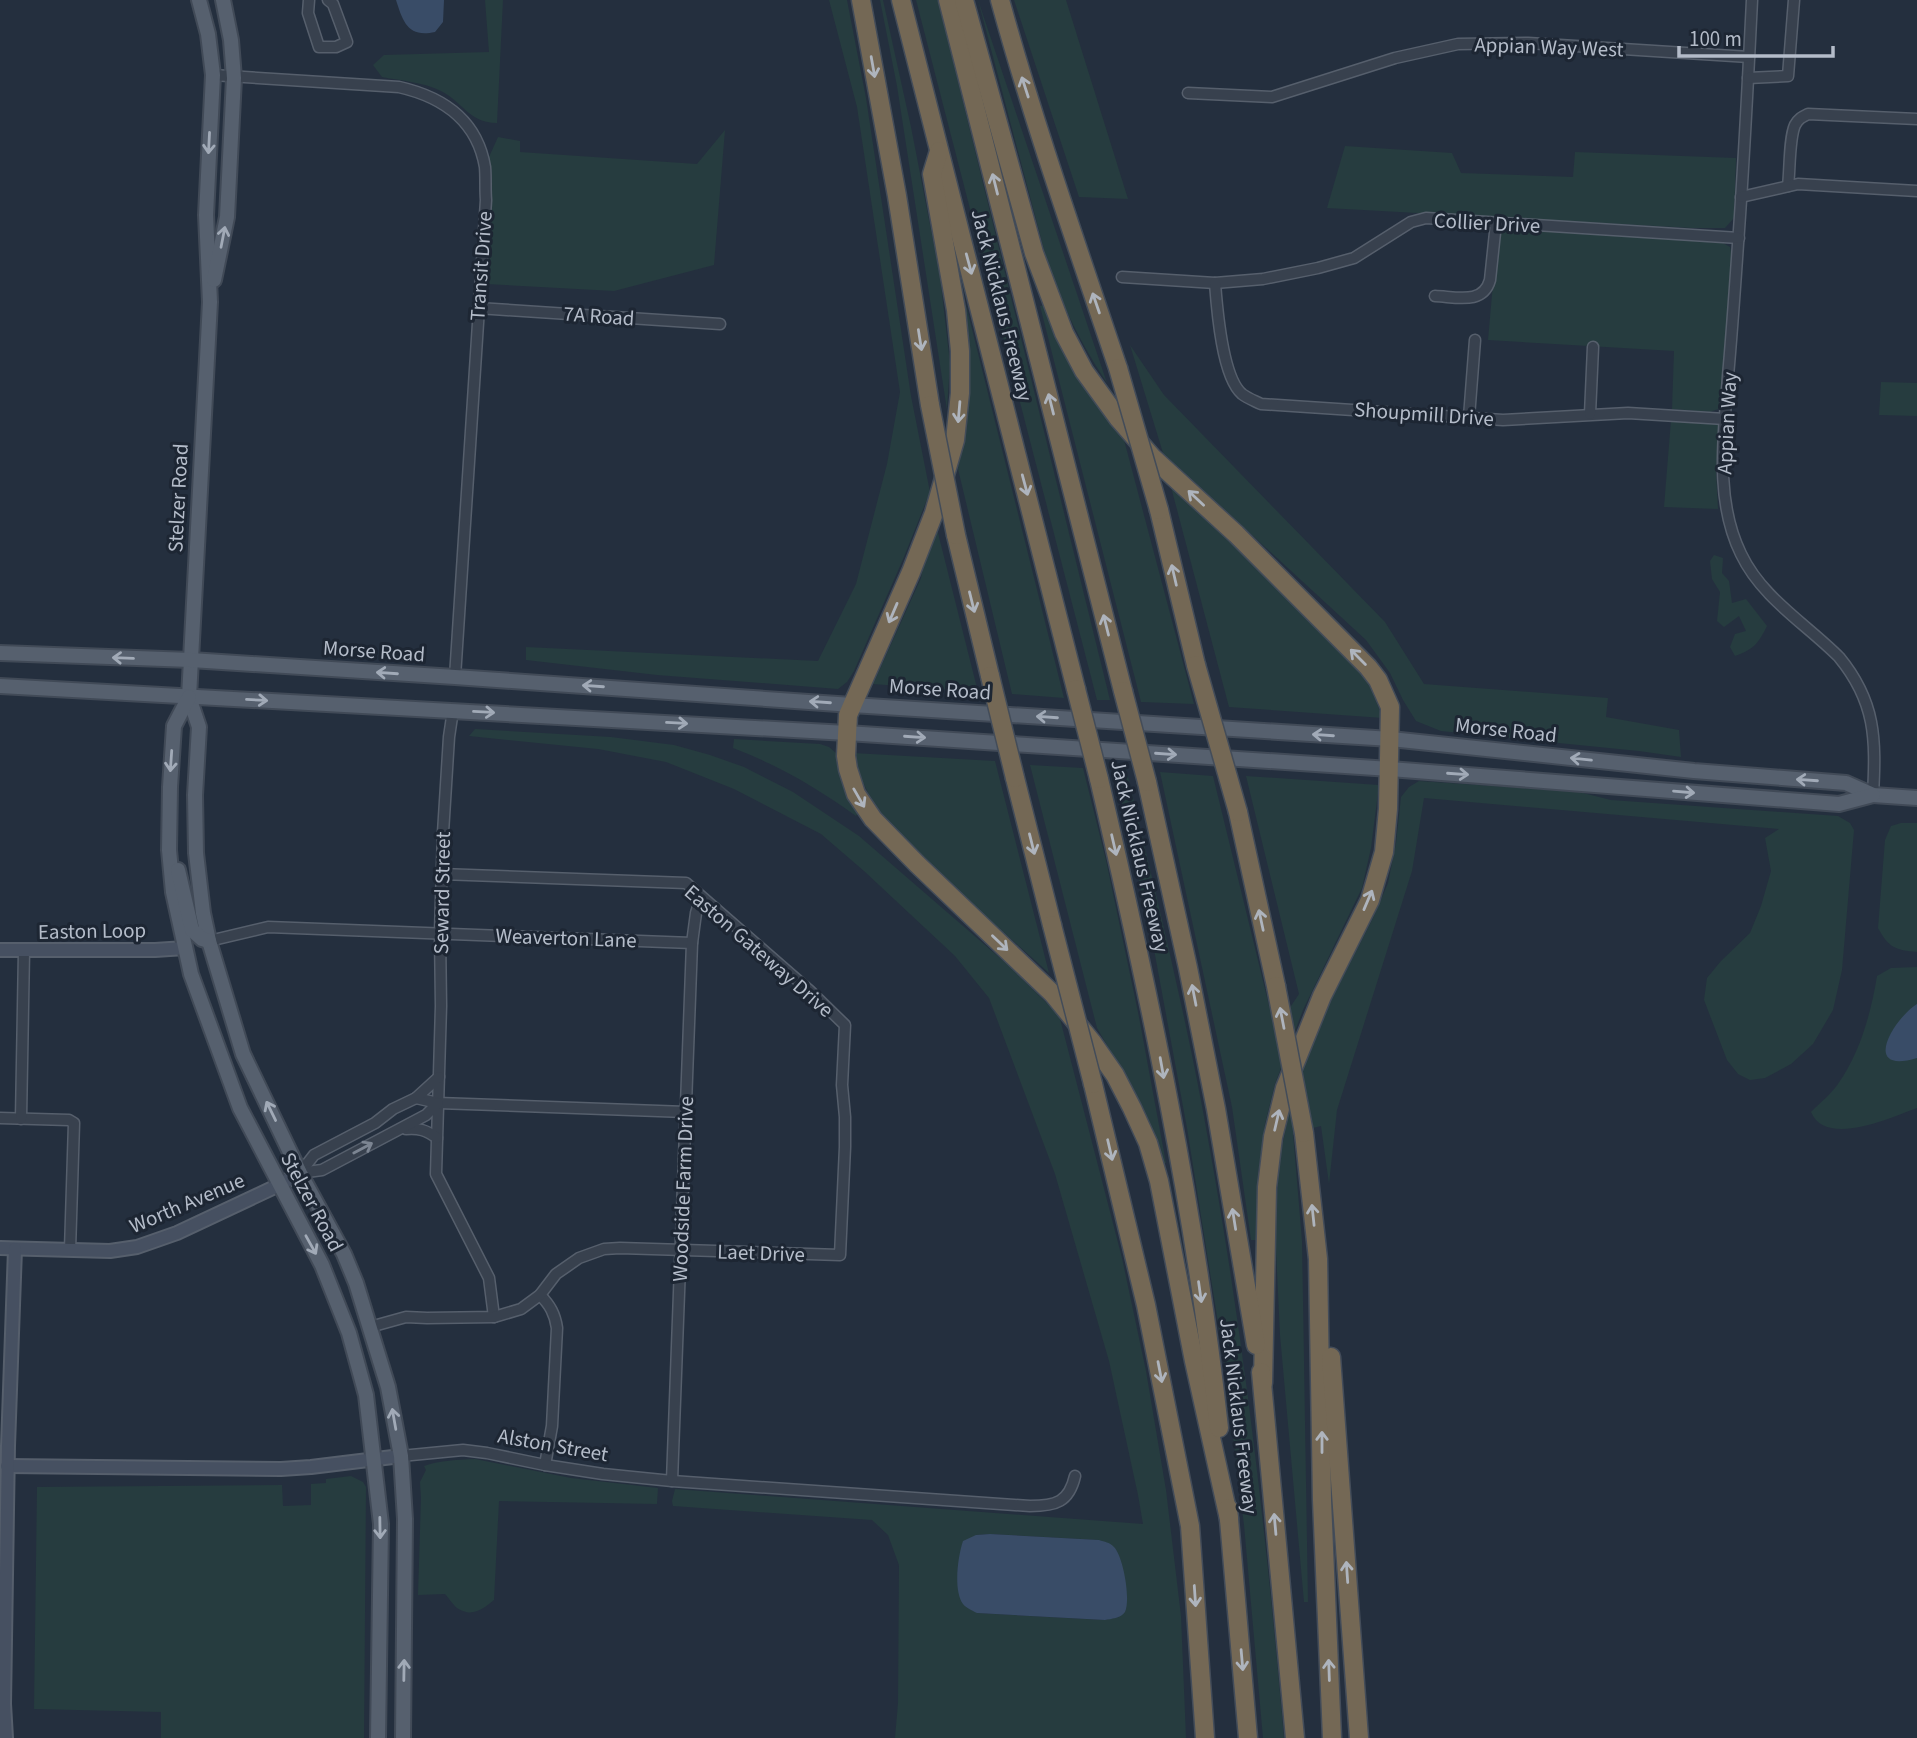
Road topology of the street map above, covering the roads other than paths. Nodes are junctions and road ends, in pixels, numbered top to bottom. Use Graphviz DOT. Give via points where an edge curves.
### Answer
graph roads {
  1 [pos="198,0"];
  2 [pos="223,0"];
  3 [pos="309,0"];
  4 [pos="328,0"];
  5 [pos="861,0"];
  6 [pos="901,0"];
  7 [pos="948,0"];
  8 [pos="964,0"];
  9 [pos="1000,0"];
  10 [pos="1752,0"];
  11 [pos="1794,0"];
  12 [pos="1749,57"];
  13 [pos="213,75"];
  14 [pos="234,78"];
  15 [pos="1748,78"];
  16 [pos="1188,93"];
  17 [pos="1917,119"];
  18 [pos="939,151"];
  19 [pos="1788,186"];
  20 [pos="1917,191"];
  21 [pos="1741,197"];
  22 [pos="1496,223"];
  23 [pos="1739,238"];
  24 [pos="1122,277"];
  25 [pos="1215,283"];
  26 [pos="1435,296"];
  27 [pos="210,302"];
  28 [pos="478,308"];
  29 [pos="720,324"];
  30 [pos="1475,340"];
  31 [pos="1593,347"];
  32 [pos="1590,414"];
  33 [pos="1469,417"];
  34 [pos="1725,419"];
  35 [pos="0,653"];
  36 [pos="191,660"];
  37 [pos="456,677"];
  38 [pos="0,686"];
  39 [pos="189,697"];
  40 [pos="852,705"];
  41 [pos="453,710"];
  42 [pos="847,733"];
  43 [pos="1391,739"];
  44 [pos="1390,769"];
  45 [pos="1872,795"];
  46 [pos="1917,798"];
  47 [pos="170,838"];
  48 [pos="441,874"];
  49 [pos="701,897"];
  50 [pos="440,933"];
  51 [pos="209,941"];
  52 [pos="692,943"];
  53 [pos="185,948"];
  54 [pos="0,950"];
  55 [pos="24,951"];
  56 [pos="439,1077"];
  57 [pos="416,1098"];
  58 [pos="438,1103"];
  59 [pos="685,1112"];
  60 [pos="0,1118"];
  61 [pos="21,1119"];
  62 [pos="398,1129"];
  63 [pos="437,1138"];
  64 [pos="300,1173"];
  65 [pos="279,1185"];
  66 [pos="0,1248"];
  67 [pos="15,1249"];
  68 [pos="70,1250"];
  69 [pos="681,1250"];
  70 [pos="841,1255"];
  71 [pos="1318,1259"];
  72 [pos="540,1295"];
  73 [pos="494,1317"];
  74 [pos="370,1327"];
  75 [pos="1263,1383"];
  76 [pos="401,1456"];
  77 [pos="374,1460"];
  78 [pos="545,1465"];
  79 [pos="7,1466"];
  80 [pos="1075,1476"];
  81 [pos="672,1481"];
  82 [pos="1229,1519"];
  83 [pos="3,1553"];
  84 [pos="2,1704"];
  85 [pos="1205,1733"];
  86 [pos="6,1738"];
  87 [pos="378,1738"];
  88 [pos="403,1738"];
  89 [pos="1248,1738"];
  90 [pos="1295,1738"];
  91 [pos="1332,1738"];
  92 [pos="1359,1738"];
  1 -- 13 [label="main road, Stelzer Road"];
  2 -- 14 [label="main road, Stelzer Road"];
  3 -- 4 [label="street" via="308,13 319,47 336,47 347,42"];
  5 -- 85 [label="highway, one-way, bridge" via="956,535 1146,1304 1191,1526"];
  6 -- 18 [label="highway, Jack Nicklaus Freeway"];
  75 -- 7 [label="highway, Jack Nicklaus Freeway, one-way, bridge" via="1216,1109 1147,782"];
  43 -- 8 [label="highway, one-way" via="1390,707 1368,667 1152,457 1084,370 1064,333 1034,253"];
  71 -- 9 [label="highway, one-way, bridge" via="1304,1133 1238,812 1118,368"];
  10 -- 12 [label="street, Appian Way"];
  11 -- 15 [label="street" via="1788,76"];
  12 -- 15 [label="street, Appian Way"];
  12 -- 16 [label="street, Appian Way West" via="1528,43 1458,44 1395,58 1272,97"];
  13 -- 14 [label="street, Transit Drive"];
  13 -- 27 [label="main road, Stelzer Road, one-way" via="206,215"];
  27 -- 14 [label="main road, Stelzer Road, one-way" via="227,218"];
  14 -- 28 [label="street, Transit Drive" via="399,88 457,112 480,146 485,169"];
  15 -- 21 [label="street, Appian Way"];
  17 -- 19 [label="street" via="1801,117 1795,124"];
  18 -- 40 [label="highway, one-way" via="932,174 960,351 955,440 934,513"];
  18 -- 82 [label="highway, Jack Nicklaus Freeway, one-way, bridge" via="1099,779 1152,1016 1187,1206"];
  19 -- 20 [label="street"];
  19 -- 21 [label="street"];
  21 -- 23 [label="street, Appian Way"];
  22 -- 23 [label="street, Collier Drive"];
  22 -- 25 [label="street, Collier Drive" via="1426,218 1411,222 1354,258 1263,279"];
  22 -- 26 [label="street" via="1487,289 1471,297"];
  23 -- 34 [label="street, Appian Way"];
  24 -- 25 [label="street, Collier Drive"];
  25 -- 33 [label="street, Shoupmill Drive" via="1229,373 1241,393 1261,404"];
  27 -- 36 [label="main road, Stelzer Road"];
  28 -- 29 [label="street, 7A Road"];
  28 -- 37 [label="street, Transit Drive"];
  30 -- 33 [label="street"];
  31 -- 32 [label="street"];
  32 -- 33 [label="street, Shoupmill Drive" via="1503,420"];
  32 -- 34 [label="street, Shoupmill Drive"];
  34 -- 45 [label="street, Appian Way" via="1724,487 1736,542 1764,589 1839,657 1864,698 1873,732"];
  36 -- 35 [label="main road, Morse Road, one-way"];
  37 -- 36 [label="main road, Morse Road, one-way"];
  36 -- 39 [label="main road, Stelzer Road"];
  40 -- 37 [label="main road, Morse Road, one-way"];
  38 -- 39 [label="main road, Morse Road"];
  39 -- 41 [label="main road, Morse Road, one-way"];
  39 -- 47 [label="main road, Stelzer Road, one-way" via="174,726"];
  39 -- 51 [label="main road, Stelzer Road" via="199,727 196,853"];
  40 -- 42 [label="highway"];
  43 -- 40 [label="main road, Morse Road, one-way"];
  41 -- 42 [label="main road, Morse Road, one-way"];
  41 -- 48 [label="street, Seward Street"];
  42 -- 44 [label="main road, Morse Road, one-way"];
  42 -- 82 [label="highway, one-way" via="851,781 873,819 1053,994 1115,1075 1132,1108 1159,1181"];
  43 -- 44 [label="highway"];
  45 -- 43 [label="main road, Morse Road, one-way" via="1846,783"];
  44 -- 45 [label="main road, Morse Road, one-way" via="1839,804"];
  75 -- 44 [label="highway, one-way" via="1267,1187 1273,1137 1289,1076 1370,900 1384,852"];
  45 -- 46 [label="main road, Morse Road"];
  47 -- 51 [label="main road" via="192,930"];
  47 -- 53 [label="main road, Stelzer Road" via="173,892"];
  48 -- 49 [label="street, Easton Gateway Drive" via="686,883"];
  48 -- 50 [label="street, Seward Street"];
  49 -- 52 [label="street, Woodside Farm Drive"];
  49 -- 70 [label="street, Easton Gateway Drive" via="845,1025"];
  50 -- 51 [label="street" via="268,927"];
  50 -- 52 [label="street, Weaverton Lane"];
  50 -- 56 [label="street, Seward Street"];
  64 -- 51 [label="main road, Stelzer Road, one-way" via="243,1054"];
  52 -- 59 [label="street, Woodside Farm Drive"];
  53 -- 55 [label="street, Easton Loop"];
  53 -- 65 [label="main road, Stelzer Road" via="240,1108"];
  54 -- 55 [label="street, Easton Loop"];
  55 -- 61 [label="street"];
  56 -- 57 [label="street"];
  56 -- 58 [label="street, Seward Street"];
  57 -- 58 [label="street"];
  57 -- 64 [label="street, Worth Avenue" via="314,1155"];
  58 -- 59 [label="street"];
  58 -- 62 [label="street, Worth Avenue" via="426,1115"];
  58 -- 63 [label="street, Seward Street"];
  59 -- 69 [label="street, Woodside Farm Drive"];
  60 -- 61 [label="street"];
  61 -- 68 [label="street" via="69,1120 74,1124"];
  62 -- 63 [label="street" via="427,1130"];
  64 -- 62 [label="street, Worth Avenue, one-way" via="322,1170"];
  63 -- 73 [label="street, Seward Street" via="436,1174 489,1278"];
  64 -- 65 [label="street, Worth Avenue"];
  64 -- 74 [label="main road, Stelzer Road" via="344,1254"];
  65 -- 68 [label="street, Worth Avenue" via="137,1247"];
  65 -- 77 [label="main road, Stelzer Road, one-way" via="322,1265 349,1333 366,1395"];
  66 -- 67 [label="street, Worth Avenue"];
  67 -- 68 [label="street, Worth Avenue"];
  67 -- 79 [label="street"];
  69 -- 70 [label="street, Laet Drive"];
  69 -- 72 [label="street, Laet Drive" via="604,1249 579,1258 556,1274"];
  69 -- 81 [label="street, Woodside Farm Drive"];
  91 -- 71 [label="highway, one-way"];
  92 -- 71 [label="highway, one-way" via="1331,1355"];
  72 -- 73 [label="street, Laet Drive" via="521,1309"];
  72 -- 78 [label="street" via="557,1328 552,1426"];
  73 -- 74 [label="street, Laet Drive" via="406,1317"];
  76 -- 74 [label="main road, Stelzer Road, one-way"];
  90 -- 75 [label="highway, Jack Nicklaus Freeway, one-way"];
  76 -- 77 [label="street, Alston Street"];
  76 -- 78 [label="street, Alston Street" via="463,1450"];
  88 -- 76 [label="main road, Stelzer Road, one-way" via="405,1519"];
  77 -- 79 [label="street, Alston Street" via="281,1469"];
  77 -- 87 [label="main road, Stelzer Road, one-way" via="380,1524"];
  78 -- 81 [label="street, Alston Street"];
  79 -- 83 [label="street"];
  80 -- 81 [label="street, Alston Street" via="1071,1491 1050,1506"];
  82 -- 89 [label="highway, Jack Nicklaus Freeway, one-way"];
  83 -- 84 [label="street"];
  84 -- 86 [label="street"];
}
